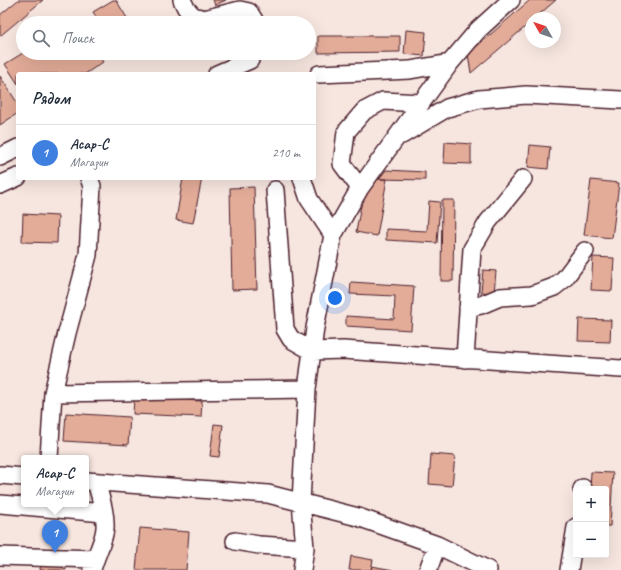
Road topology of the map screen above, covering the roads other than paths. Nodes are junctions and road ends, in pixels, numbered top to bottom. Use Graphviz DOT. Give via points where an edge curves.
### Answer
graph roads {
  1 [pos="182,0"];
  2 [pos="511,0"];
  3 [pos="251,12"];
  4 [pos="193,16"];
  5 [pos="216,16"];
  6 [pos="250,62"];
  7 [pos="450,63"];
  8 [pos="222,72"];
  9 [pos="318,74"];
  10 [pos="621,100"];
  11 [pos="421,103"];
  12 [pos="395,140"];
  13 [pos="16,149"];
  14 [pos="0,157"];
  15 [pos="16,178"];
  16 [pos="523,179"];
  17 [pos="90,180"];
  18 [pos="303,180"];
  19 [pos="0,185"];
  20 [pos="360,188"];
  21 [pos="276,190"];
  22 [pos="333,235"];
  23 [pos="586,251"];
  24 [pos="468,308"];
  25 [pos="312,350"];
  26 [pos="465,359"];
  27 [pos="621,369"];
  28 [pos="308,389"];
  29 [pos="54,393"];
  30 [pos="49,455"];
  31 [pos="0,475"];
  32 [pos="21,477"];
  33 [pos="91,482"];
  34 [pos="301,502"];
  35 [pos="0,504"];
  36 [pos="21,506"];
  37 [pos="35,507"];
  38 [pos="104,513"];
  39 [pos="235,541"];
  40 [pos="437,545"];
  41 [pos="573,545"];
  42 [pos="305,548"];
  43 [pos="0,556"];
  44 [pos="32,563"];
  45 [pos="93,564"];
  46 [pos="302,570"];
  47 [pos="428,570"];
  48 [pos="488,570"];
  49 [pos="569,570"];
  1 -- 4 [label="street"];
  2 -- 7 [label="street" via="478,30"];
  3 -- 5 [label="street" via="240,10"];
  6 -- 8 [label="street"];
  7 -- 9 [label="street" via="410,70"];
  7 -- 11 [label="street"];
  10 -- 12 [label="street" via="526,95 479,99 447,108"];
  11 -- 12 [label="street"];
  11 -- 20 [label="street" via="383,101 364,111 346,132 342,164"];
  12 -- 20 [label="street"];
  13 -- 14 [label="street"];
  15 -- 19 [label="street"];
  16 -- 24 [label="street" via="488,222 472,248"];
  17 -- 29 [label="street" via="92,186 88,255"];
  18 -- 22 [label="street" via="309,199"];
  20 -- 22 [label="street"];
  21 -- 25 [label="street" via="284,329 291,339"];
  22 -- 25 [label="street"];
  23 -- 24 [label="street" via="564,279 554,287 532,295 500,297"];
  24 -- 26 [label="street"];
  25 -- 26 [label="street"];
  25 -- 28 [label="street"];
  26 -- 27 [label="street"];
  28 -- 29 [label="street"];
  28 -- 34 [label="street"];
  29 -- 30 [label="street"];
  31 -- 32 [label="street"];
  33 -- 34 [label="street" via="268,494"];
  33 -- 38 [label="street"];
  34 -- 40 [label="street" via="358,517"];
  34 -- 42 [label="street"];
  35 -- 36 [label="street"];
  37 -- 38 [label="street"];
  38 -- 45 [label="street" via="104,536"];
  39 -- 42 [label="street"];
  40 -- 47 [label="street"];
  40 -- 48 [label="street"];
  41 -- 49 [label="street"];
  42 -- 46 [label="street"];
  43 -- 44 [label="street"];
  44 -- 45 [label="street"];
}
